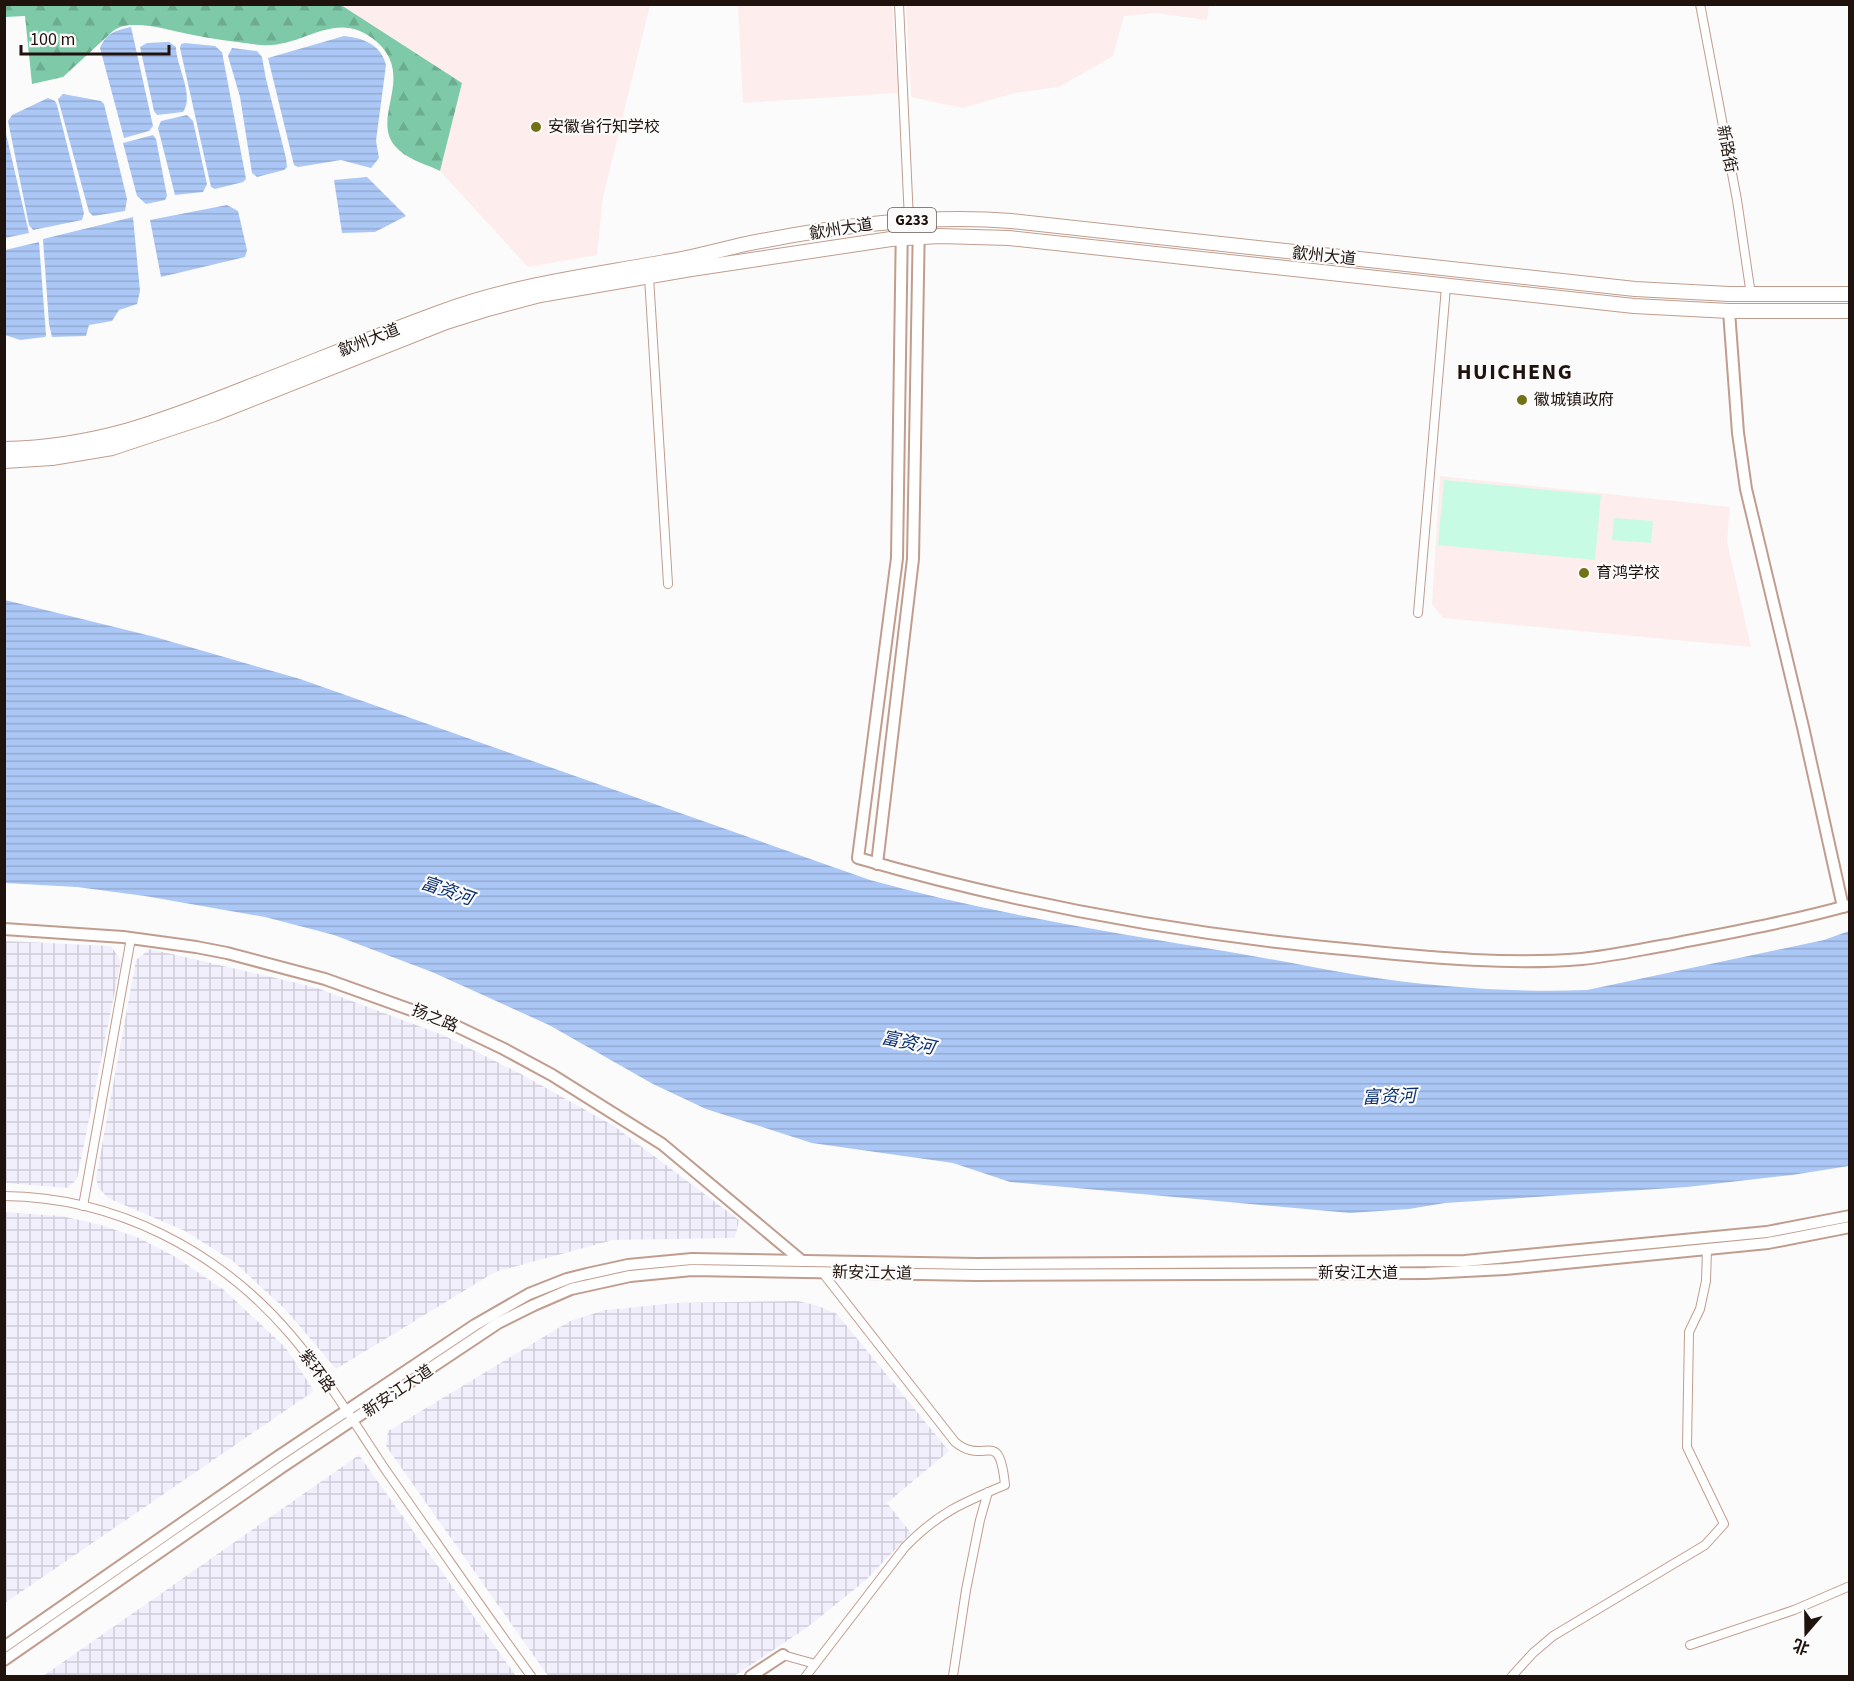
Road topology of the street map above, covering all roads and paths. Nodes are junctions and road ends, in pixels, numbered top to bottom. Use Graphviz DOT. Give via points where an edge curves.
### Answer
graph roads {
  1 [pos="900,4"];
  2 [pos="1700,4"];
  3 [pos="910,220"];
  4 [pos="918,237"];
  5 [pos="902,238"];
  6 [pos="650,277"];
  7 [pos="1446,286"];
  8 [pos="1850,294"];
  9 [pos="1751,295"];
  10 [pos="1729,311"];
  11 [pos="1850,311"];
  12 [pos="4,449"];
  13 [pos="4,461"];
  14 [pos="668,584"];
  15 [pos="1419,613"];
  16 [pos="877,864"];
  17 [pos="1846,906"];
  18 [pos="4,929"];
  19 [pos="131,938"];
  20 [pos="4,1196"];
  21 [pos="82,1206"];
  22 [pos="1850,1216"];
  23 [pos="1850,1227"];
  24 [pos="1707,1249"];
  25 [pos="802,1261"];
  26 [pos="822,1272"];
  27 [pos="350,1417"];
  28 [pos="988,1492"];
  29 [pos="1850,1586"];
  30 [pos="1690,1645"];
  31 [pos="4,1647"];
  32 [pos="783,1655"];
  33 [pos="4,1660"];
  34 [pos="815,1664"];
  35 [pos="531,1677"];
  36 [pos="751,1677"];
  37 [pos="806,1677"];
  38 [pos="953,1677"];
  39 [pos="1512,1677"];
  1 -- 3 [label="street"];
  2 -- 9 [label="street, 新路街"];
  3 -- 4 [label="main road"];
  3 -- 5 [label="main road"];
  3 -- 9 [label="highway, 歙州大道 / G233" via="1011,221 1589,285"];
  3 -- 12 [label="highway, 歙州大道 / G233" via="742,245 509,291 442,311 136,428 70,444"];
  4 -- 5 [label="highway, 歙州大道 / G233"];
  4 -- 7 [label="highway, 歙州大道 / G233" via="1009,238"];
  4 -- 16 [label="main road" via="913,559"];
  5 -- 6 [label="highway, 歙州大道 / G233"];
  5 -- 16 [label="main road" via="897,558 858,858"];
  6 -- 13 [label="highway, 歙州大道 / G233" via="540,296 446,322 185,424 112,448"];
  6 -- 14 [label="street"];
  7 -- 10 [label="highway, 歙州大道 / G233" via="1634,306"];
  7 -- 15 [label="street"];
  8 -- 9 [label="highway, 歙州大道 / G233"];
  10 -- 11 [label="highway, 歙州大道 / G233"];
  10 -- 17 [label="main road" via="1746,489"];
  16 -- 17 [label="main road" via="1001,896 1180,929 1341,949 1510,960 1638,951"];
  18 -- 19 [label="main road, 扬之路"];
  19 -- 21 [label="street"];
  19 -- 25 [label="main road, 扬之路" via="196,946 289,968 414,1010 487,1040 552,1075 662,1144"];
  20 -- 21 [label="street, 紫环路"];
  21 -- 27 [label="street, 紫环路" via="156,1231 231,1276 290,1334"];
  22 -- 25 [label="main road, 新安江大道" via="1767,1232 1445,1261 977,1264"];
  23 -- 24 [label="main road, 新安江大道"];
  24 -- 26 [label="main road, 新安江大道" via="1426,1273"];
  24 -- 39 [label="street" via="1706,1281 1687,1347 1687,1447 1724,1524 1705,1545 1553,1636"];
  25 -- 27 [label="main road, 新安江大道" via="671,1260 567,1279 493,1314"];
  26 -- 27 [label="main road, 新安江大道" via="671,1271 571,1289 498,1323"];
  26 -- 28 [label="street" via="954,1442 969,1451 991,1450 1000,1456 1005,1485"];
  27 -- 31 [label="main road, 新安江大道"];
  27 -- 33 [label="main road, 新安江大道"];
  27 -- 35 [label="street, 紫环路"];
  28 -- 34 [label="street" via="947,1511 909,1542"];
  28 -- 38 [label="street" via="966,1590"];
  29 -- 30 [label="street" via="1794,1610"];
  32 -- 34 [label="street"];
  32 -- 36 [label="main road"];
  34 -- 37 [label="street"];
}
